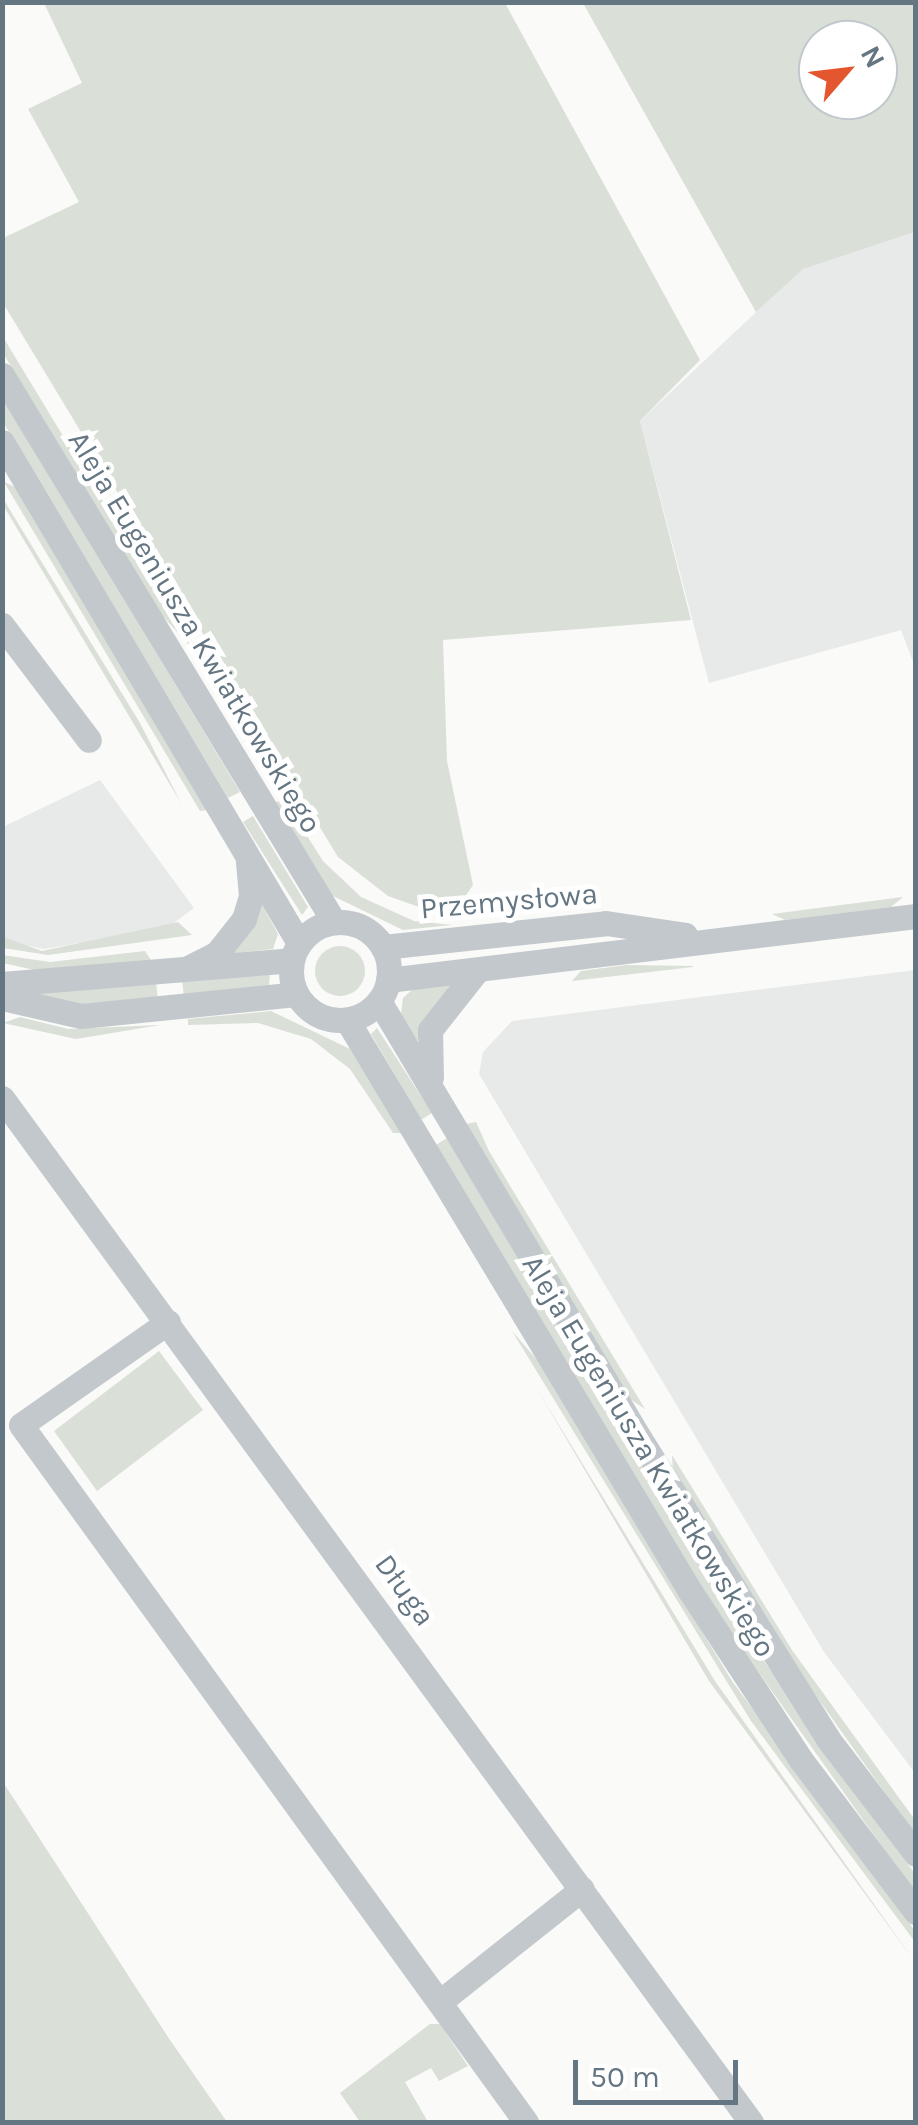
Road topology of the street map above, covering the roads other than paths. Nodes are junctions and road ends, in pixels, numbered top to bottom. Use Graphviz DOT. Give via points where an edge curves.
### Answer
graph roads {
  1 [pos="2,375"];
  2 [pos="6,456"];
  3 [pos="2,624"];
  4 [pos="88,740"];
  5 [pos="243,846"];
  6 [pos="916,916"];
  7 [pos="334,922"];
  8 [pos="700,938"];
  9 [pos="383,947"];
  10 [pos="295,952"];
  11 [pos="189,968"];
  12 [pos="475,974"];
  13 [pos="2,984"];
  14 [pos="384,990"];
  15 [pos="296,994"];
  16 [pos="2,998"];
  17 [pos="347,1020"];
  18 [pos="439,1101"];
  19 [pos="7,1113"];
  20 [pos="168,1322"];
  21 [pos="916,1854"];
  22 [pos="582,1888"];
  23 [pos="916,1912"];
  24 [pos="441,2001"];
  25 [pos="526,2122"];
  26 [pos="751,2122"];
  1 -- 7 [label="street, Aleja Eugeniusza Kwiatkowskiego"];
  2 -- 5 [label="street"];
  3 -- 4 [label="street"];
  5 -- 10 [label="street"];
  5 -- 11 [label="street" via="252,873 244,919 217,952"];
  6 -- 8 [label="street, Przemysłowa"];
  7 -- 9 [label="street" via="362,927"];
  7 -- 10 [label="street"];
  8 -- 9 [label="street, Przemysłowa" via="606,923"];
  8 -- 12 [label="street, Przemysłowa"];
  9 -- 14 [label="street"];
  10 -- 11 [label="street"];
  10 -- 15 [label="street"];
  11 -- 13 [label="street"];
  12 -- 14 [label="street, Przemysłowa"];
  12 -- 18 [label="street" via="430,1030 428,1061"];
  14 -- 17 [label="street"];
  14 -- 18 [label="street, Aleja Eugeniusza Kwiatkowskiego"];
  15 -- 16 [label="street" via="81,1016"];
  15 -- 17 [label="street" via="318,1015"];
  17 -- 23 [label="street, Aleja Eugeniusza Kwiatkowskiego" via="690,1591 801,1760"];
  18 -- 21 [label="street, Aleja Eugeniusza Kwiatkowskiego" via="828,1740"];
  19 -- 20 [label="street, Długa"];
  20 -- 22 [label="street, Długa"];
  20 -- 24 [label="street" via="21,1425"];
  22 -- 24 [label="street"];
  22 -- 26 [label="street, Długa"];
  24 -- 25 [label="street"];
}
